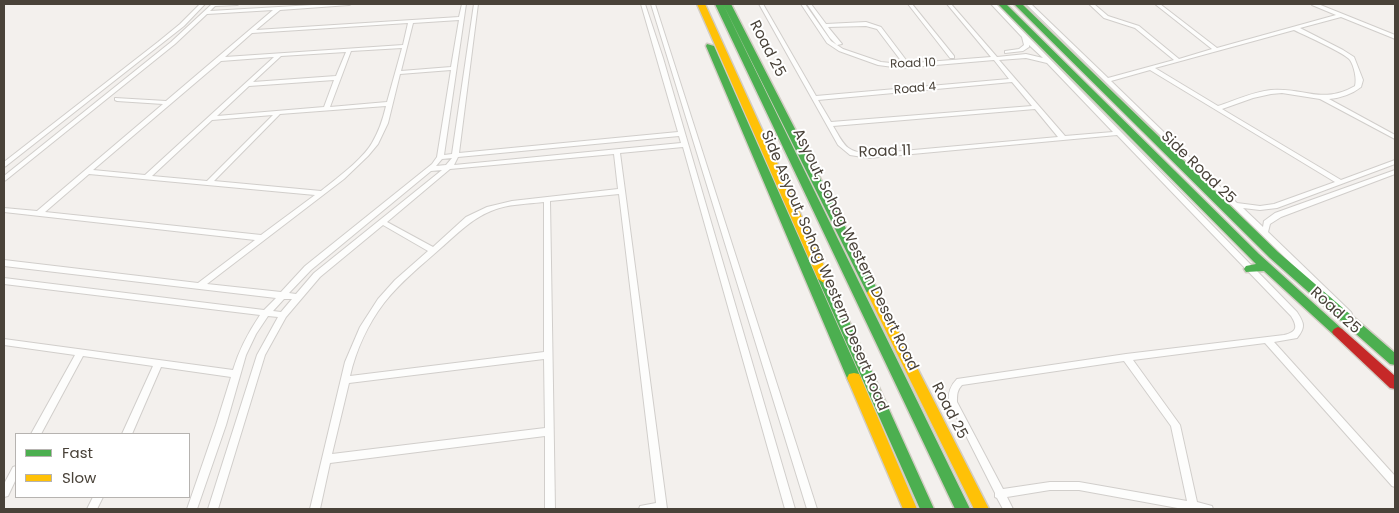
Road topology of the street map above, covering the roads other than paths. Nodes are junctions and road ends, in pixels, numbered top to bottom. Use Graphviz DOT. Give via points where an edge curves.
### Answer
graph roads {
  1 [pos="203,4"];
  2 [pos="215,4"];
  3 [pos="237,4"];
  4 [pos="349,4"];
  5 [pos="464,4"];
  6 [pos="476,4"];
  7 [pos="642,4"];
  8 [pos="653,4"];
  9 [pos="701,4"];
  10 [pos="719,4"];
  11 [pos="727,4"];
  12 [pos="761,4"];
  13 [pos="808,4"];
  14 [pos="910,4"];
  15 [pos="949,4"];
  16 [pos="993,4"];
  17 [pos="1002,4"];
  18 [pos="1091,4"];
  19 [pos="1157,4"];
  20 [pos="1314,4"];
  21 [pos="1026,7"];
  22 [pos="279,8"];
  23 [pos="207,13"];
  24 [pos="1342,15"];
  25 [pos="462,18"];
  26 [pos="411,22"];
  27 [pos="824,26"];
  28 [pos="1295,28"];
  29 [pos="251,32"];
  30 [pos="1025,37"];
  31 [pos="1395,37"];
  32 [pos="832,42"];
  33 [pos="715,45"];
  34 [pos="405,46"];
  35 [pos="349,50"];
  36 [pos="1216,50"];
  37 [pos="279,55"];
  38 [pos="993,56"];
  39 [pos="952,57"];
  40 [pos="219,59"];
  41 [pos="1177,60"];
  42 [pos="1048,62"];
  43 [pos="901,63"];
  44 [pos="454,68"];
  45 [pos="1150,68"];
  46 [pos="398,72"];
  47 [pos="338,78"];
  48 [pos="1013,80"];
  49 [pos="1107,80"];
  50 [pos="248,84"];
  51 [pos="816,98"];
  52 [pos="1323,98"];
  53 [pos="118,99"];
  54 [pos="1093,101"];
  55 [pos="168,103"];
  56 [pos="390,104"];
  57 [pos="1036,107"];
  58 [pos="1218,108"];
  59 [pos="326,109"];
  60 [pos="278,112"];
  61 [pos="1134,112"];
  62 [pos="212,118"];
  63 [pos="830,124"];
  64 [pos="1118,133"];
  65 [pos="682,134"];
  66 [pos="1395,137"];
  67 [pos="1063,138"];
  68 [pos="685,145"];
  69 [pos="618,151"];
  70 [pos="456,156"];
  71 [pos="440,157"];
  72 [pos="1395,162"];
  73 [pos="4,165"];
  74 [pos="449,167"];
  75 [pos="429,169"];
  76 [pos="87,172"];
  77 [pos="1395,172"];
  78 [pos="147,177"];
  79 [pos="4,178"];
  80 [pos="1340,182"];
  81 [pos="209,183"];
  82 [pos="622,191"];
  83 [pos="321,193"];
  84 [pos="547,199"];
  85 [pos="1237,205"];
  86 [pos="4,210"];
  87 [pos="38,214"];
  88 [pos="382,222"];
  89 [pos="1265,232"];
  90 [pos="262,238"];
  91 [pos="433,250"];
  92 [pos="1274,255"];
  93 [pos="1255,257"];
  94 [pos="4,263"];
  95 [pos="1265,267"];
  96 [pos="1250,269"];
  97 [pos="4,281"];
  98 [pos="199,286"];
  99 [pos="280,295"];
  100 [pos="296,297"];
  101 [pos="266,313"];
  102 [pos="283,315"];
  103 [pos="1365,336"];
  104 [pos="1267,340"];
  105 [pos="4,342"];
  106 [pos="80,352"];
  107 [pos="548,355"];
  108 [pos="1126,357"];
  109 [pos="1395,360"];
  110 [pos="159,363"];
  111 [pos="236,374"];
  112 [pos="345,380"];
  113 [pos="1395,384"];
  114 [pos="549,431"];
  115 [pos="37,433"];
  116 [pos="127,433"];
  117 [pos="326,459"];
  118 [pos="15,472"];
  119 [pos="1395,483"];
  120 [pos="4,493"];
  121 [pos="999,494"];
  122 [pos="1193,507"];
  123 [pos="662,508"];
  124 [pos="192,509"];
  125 [pos="213,509"];
  126 [pos="315,509"];
  127 [pos="550,509"];
  128 [pos="644,509"];
  129 [pos="790,509"];
  130 [pos="812,509"];
  131 [pos="910,509"];
  132 [pos="927,509"];
  133 [pos="963,509"];
  134 [pos="982,509"];
  135 [pos="1008,509"];
  136 [pos="1208,509"];
  1 -- 73 [label="street" via="160,43"];
  2 -- 3 [label="street"];
  2 -- 23 [label="street"];
  4 -- 22 [label="street"];
  5 -- 25 [label="street"];
  6 -- 70 [label="street"];
  7 -- 65 [label="street"];
  8 -- 130 [label="street"];
  9 -- 33 [label="street"];
  10 -- 133 [label="street, Asyout, Sohag Western Desert Road"];
  11 -- 134 [label="street, Road 25"];
  12 -- 51 [label="street, Road 11"];
  13 -- 27 [label="street, Road 10"];
  13 -- 32 [label="street, Road 10"];
  14 -- 39 [label="street"];
  15 -- 38 [label="street"];
  16 -- 30 [label="street"];
  17 -- 54 [label="street, Road 25"];
  18 -- 41 [label="street" via="1106,17 1137,28"];
  19 -- 36 [label="street"];
  20 -- 24 [label="street"];
  21 -- 49 [label="street, Side Road 25"];
  21 -- 61 [label="street, Road 25"];
  22 -- 23 [label="street"];
  22 -- 29 [label="street"];
  23 -- 79 [label="street"];
  24 -- 28 [label="street"];
  24 -- 31 [label="street"];
  25 -- 26 [label="street"];
  25 -- 44 [label="street"];
  26 -- 29 [label="street"];
  26 -- 34 [label="street"];
  27 -- 32 [label="street, Road 10"];
  27 -- 43 [label="street" via="866,24 879,28"];
  28 -- 36 [label="street"];
  28 -- 52 [label="street" via="1353,60 1360,80 1358,87"];
  29 -- 40 [label="street"];
  30 -- 38 [label="street, Road 10" via="1025,48"];
  30 -- 42 [label="street"];
  32 -- 43 [label="street, Road 10" via="840,50 869,61"];
  33 -- 131 [label="street, Side Asyout, Sohag Western Desert Road"];
  33 -- 132 [label="street"];
  34 -- 35 [label="street"];
  34 -- 46 [label="street"];
  35 -- 37 [label="street"];
  35 -- 47 [label="street"];
  36 -- 41 [label="street"];
  37 -- 40 [label="street"];
  37 -- 50 [label="street"];
  38 -- 39 [label="street, Road 10"];
  38 -- 42 [label="street, Road 10" via="1026,56"];
  38 -- 43 [label="street, Road 10"];
  38 -- 48 [label="street"];
  39 -- 43 [label="street, Road 10"];
  40 -- 55 [label="street"];
  41 -- 45 [label="street"];
  42 -- 54 [label="street"];
  44 -- 46 [label="street"];
  44 -- 71 [label="street"];
  45 -- 49 [label="street"];
  45 -- 58 [label="street"];
  46 -- 56 [label="street"];
  47 -- 50 [label="street"];
  47 -- 59 [label="street"];
  48 -- 51 [label="street, Road 4"];
  48 -- 57 [label="street"];
  49 -- 61 [label="street, Side Road 25"];
  50 -- 62 [label="street"];
  51 -- 63 [label="street, Road 11"];
  52 -- 58 [label="street" via="1272,92"];
  52 -- 66 [label="street"];
  53 -- 55 [label="street"];
  54 -- 64 [label="street"];
  54 -- 93 [label="street, Road 25"];
  55 -- 76 [label="street"];
  56 -- 59 [label="street"];
  56 -- 83 [label="street" via="381,133 370,149 349,172"];
  57 -- 63 [label="street"];
  57 -- 67 [label="street"];
  58 -- 80 [label="street"];
  59 -- 60 [label="street"];
  60 -- 62 [label="street"];
  60 -- 81 [label="street"];
  61 -- 85 [label="street, Side Road 25"];
  61 -- 92 [label="street, Road 25"];
  62 -- 78 [label="street"];
  63 -- 67 [label="street, Road 11" via="846,150 860,156"];
  64 -- 67 [label="street, Road 11"];
  64 -- 96 [label="street"];
  65 -- 68 [label="street"];
  65 -- 70 [label="street"];
  68 -- 69 [label="street"];
  68 -- 129 [label="street"];
  69 -- 74 [label="street"];
  69 -- 82 [label="street"];
  70 -- 71 [label="street"];
  70 -- 74 [label="street"];
  71 -- 75 [label="street"];
  72 -- 80 [label="street"];
  74 -- 75 [label="street"];
  74 -- 88 [label="street"];
  75 -- 99 [label="street" via="308,268"];
  76 -- 78 [label="street"];
  76 -- 87 [label="street"];
  77 -- 89 [label="street" via="1278,215 1267,224"];
  78 -- 81 [label="street"];
  80 -- 85 [label="street" via="1275,206"];
  81 -- 83 [label="street"];
  82 -- 84 [label="street"];
  82 -- 123 [label="street"];
  83 -- 90 [label="street"];
  84 -- 91 [label="street" via="506,204 479,213 460,225"];
  84 -- 107 [label="street"];
  85 -- 89 [label="street, Side Road 25"];
  86 -- 87 [label="street"];
  87 -- 90 [label="street"];
  88 -- 91 [label="street"];
  88 -- 100 [label="street" via="317,275"];
  89 -- 103 [label="street, Side Road 25" via="1338,302"];
  90 -- 98 [label="street"];
  91 -- 112 [label="street" via="391,289 372,313 355,344"];
  92 -- 93 [label="street"];
  92 -- 103 [label="street, Road 25"];
  93 -- 95 [label="street, Road 25"];
  94 -- 98 [label="street"];
  95 -- 96 [label="street"];
  95 -- 113 [label="street, Road 25"];
  96 -- 104 [label="street" via="1299,322 1299,330 1294,336"];
  97 -- 101 [label="street"];
  98 -- 99 [label="street"];
  99 -- 100 [label="street"];
  99 -- 101 [label="street"];
  100 -- 102 [label="street"];
  101 -- 102 [label="street"];
  101 -- 111 [label="street" via="252,333"];
  102 -- 125 [label="street" via="261,355"];
  103 -- 109 [label="street, Road 25"];
  104 -- 108 [label="street"];
  104 -- 119 [label="street"];
  105 -- 106 [label="street"];
  106 -- 110 [label="street"];
  106 -- 115 [label="street"];
  107 -- 112 [label="street"];
  107 -- 114 [label="street"];
  108 -- 121 [label="street" via="968,379 954,387 953,402"];
  108 -- 122 [label="street" via="1175,425"];
  110 -- 111 [label="street"];
  110 -- 116 [label="street"];
  111 -- 124 [label="street"];
  112 -- 117 [label="street"];
  114 -- 117 [label="street"];
  114 -- 127 [label="street"];
  117 -- 126 [label="street"];
  118 -- 120 [label="street"];
  121 -- 122 [label="street" via="1050,486 1079,486"];
  121 -- 135 [label="street"];
  122 -- 136 [label="street"];
  123 -- 128 [label="street"];
}
